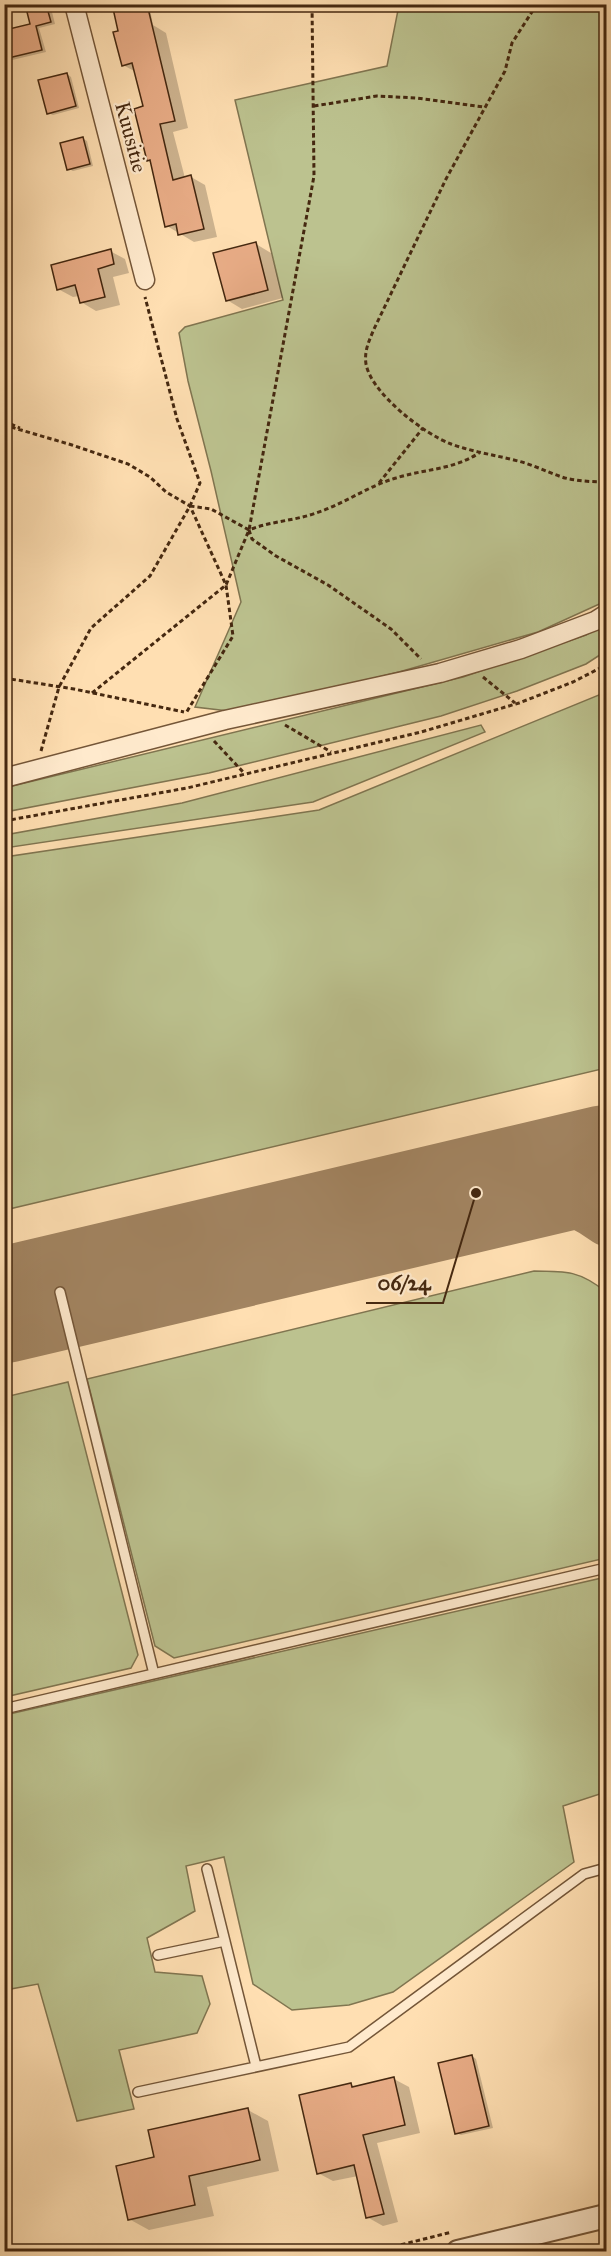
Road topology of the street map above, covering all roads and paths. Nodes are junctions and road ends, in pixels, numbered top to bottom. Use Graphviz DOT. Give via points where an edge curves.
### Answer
graph roads {
  1 [pos="74,4"];
  2 [pos="312,4"];
  3 [pos="537,4"];
  4 [pos="314,106"];
  5 [pos="485,107"];
  6 [pos="145,280"];
  7 [pos="4,423"];
  8 [pos="423,428"];
  9 [pos="479,453"];
  10 [pos="606,482"];
  11 [pos="379,484"];
  12 [pos="190,506"];
  13 [pos="249,530"];
  14 [pos="226,585"];
  15 [pos="606,614"];
  16 [pos="467,664"];
  17 [pos="606,665"];
  18 [pos="440,673"];
  19 [pos="4,678"];
  20 [pos="59,687"];
  21 [pos="92,693"];
  22 [pos="516,704"];
  23 [pos="262,712"];
  24 [pos="186,713"];
  25 [pos="225,720"];
  26 [pos="200,726"];
  27 [pos="171,734"];
  28 [pos="332,752"];
  29 [pos="36,769"];
  30 [pos="245,774"];
  31 [pos="4,778"];
  32 [pos="4,821"];
  33 [pos="60,1292"];
  34 [pos="606,1568"];
  35 [pos="154,1674"];
  36 [pos="4,1709"];
  37 [pos="606,1868"];
  38 [pos="207,1869"];
  39 [pos="225,1941"];
  40 [pos="158,1955"];
  41 [pos="256,2066"];
  42 [pos="138,2092"];
  43 [pos="606,2216"];
  44 [pos="458,2252"];
  1 -- 6 [label="street, Kuusitie"];
  2 -- 4 [label="path"];
  3 -- 5 [label="path" via="512,43 505,71"];
  4 -- 5 [label="path" via="377,96"];
  4 -- 13 [label="path" via="314,176"];
  5 -- 8 [label="path" via="446,179 366,348 366,365 372,379 391,403"];
  6 -- 12 [label="path" via="145,294 177,419 200,483"];
  7 -- 12 [label="path" via="128,464"];
  8 -- 9 [label="path" via="448,443"];
  8 -- 11 [label="path"];
  9 -- 10 [label="path" via="519,461 567,478"];
  9 -- 11 [label="path" via="446,469 415,472"];
  11 -- 13 [label="path" via="315,514 265,523"];
  12 -- 13 [label="path" via="211,509"];
  12 -- 14 [label="path"];
  12 -- 20 [label="path" via="150,576 91,628"];
  13 -- 14 [label="path"];
  13 -- 18 [label="path" via="252,539 276,556 328,585 391,629"];
  14 -- 21 [label="path"];
  14 -- 24 [label="path" via="233,636"];
  15 -- 16 [label="street" via="521,649"];
  16 -- 18 [label="street"];
  16 -- 22 [label="path"];
  17 -- 22 [label="path"];
  18 -- 23 [label="street"];
  19 -- 20 [label="path"];
  20 -- 21 [label="path"];
  20 -- 29 [label="path"];
  21 -- 24 [label="path"];
  22 -- 28 [label="path" via="421,732"];
  23 -- 25 [label="street"];
  23 -- 28 [label="path"];
  24 -- 25 [label="path"];
  24 -- 27 [label="path"];
  25 -- 26 [label="street"];
  26 -- 27 [label="street"];
  26 -- 30 [label="path"];
  27 -- 29 [label="street"];
  28 -- 30 [label="path"];
  29 -- 31 [label="street"];
  30 -- 32 [label="path"];
  33 -- 35 [label="lane"];
  34 -- 35 [label="lane"];
  35 -- 36 [label="lane"];
  37 -- 41 [label="lane" via="584,1874 349,2048"];
  38 -- 39 [label="lane"];
  39 -- 40 [label="lane"];
  39 -- 41 [label="lane"];
  41 -- 42 [label="lane"];
  43 -- 44 [label="street"];
}
